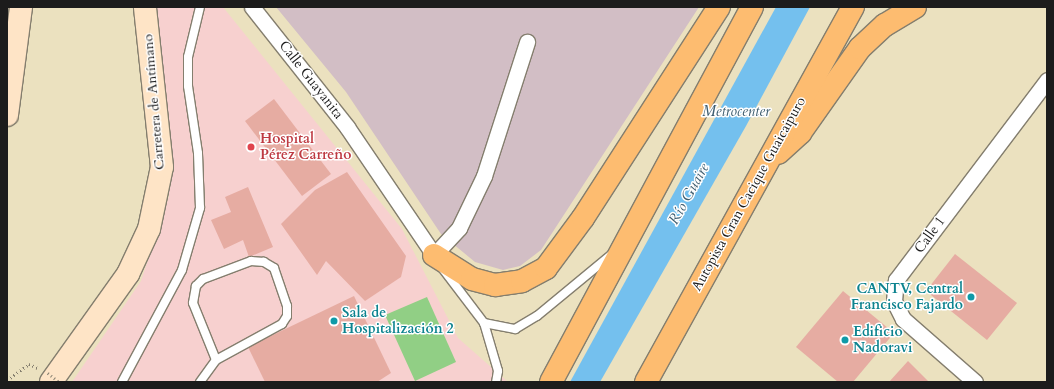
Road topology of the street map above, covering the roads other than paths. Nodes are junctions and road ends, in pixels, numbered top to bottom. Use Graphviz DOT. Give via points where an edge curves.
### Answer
graph roads {
  1 [pos="21,7"];
  2 [pos="145,7"];
  3 [pos="200,7"];
  4 [pos="252,7"];
  5 [pos="719,7"];
  6 [pos="752,7"];
  7 [pos="853,7"];
  8 [pos="915,7"];
  9 [pos="527,42"];
  10 [pos="1047,80"];
  11 [pos="7,115"];
  12 [pos="765,165"];
  13 [pos="628,240"];
  14 [pos="434,255"];
  15 [pos="484,323"];
  16 [pos="216,360"];
  17 [pos="50,377"];
  18 [pos="122,382"];
  19 [pos="200,382"];
  20 [pos="496,382"];
  21 [pos="551,382"];
  22 [pos="646,382"];
  23 [pos="975,382"];
  1 -- 11 [label="main road"];
  2 -- 17 [label="main road, Carretera de Antímano" via="162,167 149,229 124,281"];
  3 -- 18 [label="lane" via="189,50 188,86 198,153 200,208 182,270"];
  4 -- 14 [label="street, Calle Guayanita" via="347,127"];
  5 -- 14 [label="highway" via="584,218 546,268 522,281 495,285 472,279"];
  6 -- 13 [label="highway"];
  7 -- 12 [label="highway, Autopista Gran Cacique Guaicaipuro"];
  8 -- 12 [label="highway" via="885,25 860,48 800,133"];
  9 -- 14 [label="street" via="484,176 459,228"];
  10 -- 23 [label="street, Calle 1" via="896,280 894,301 903,319"];
  12 -- 22 [label="highway, Autopista Gran Cacique Guaicaipuro"];
  13 -- 15 [label="lane" via="537,316 515,329"];
  13 -- 21 [label="highway"];
  14 -- 15 [label="lane"];
  15 -- 20 [label="lane" via="498,371"];
  16 -- 16 [label="lane" via="282,324 287,316 287,306 274,268 264,262 251,261 203,279 196,286 193,303"];
  16 -- 19 [label="lane"];
}
